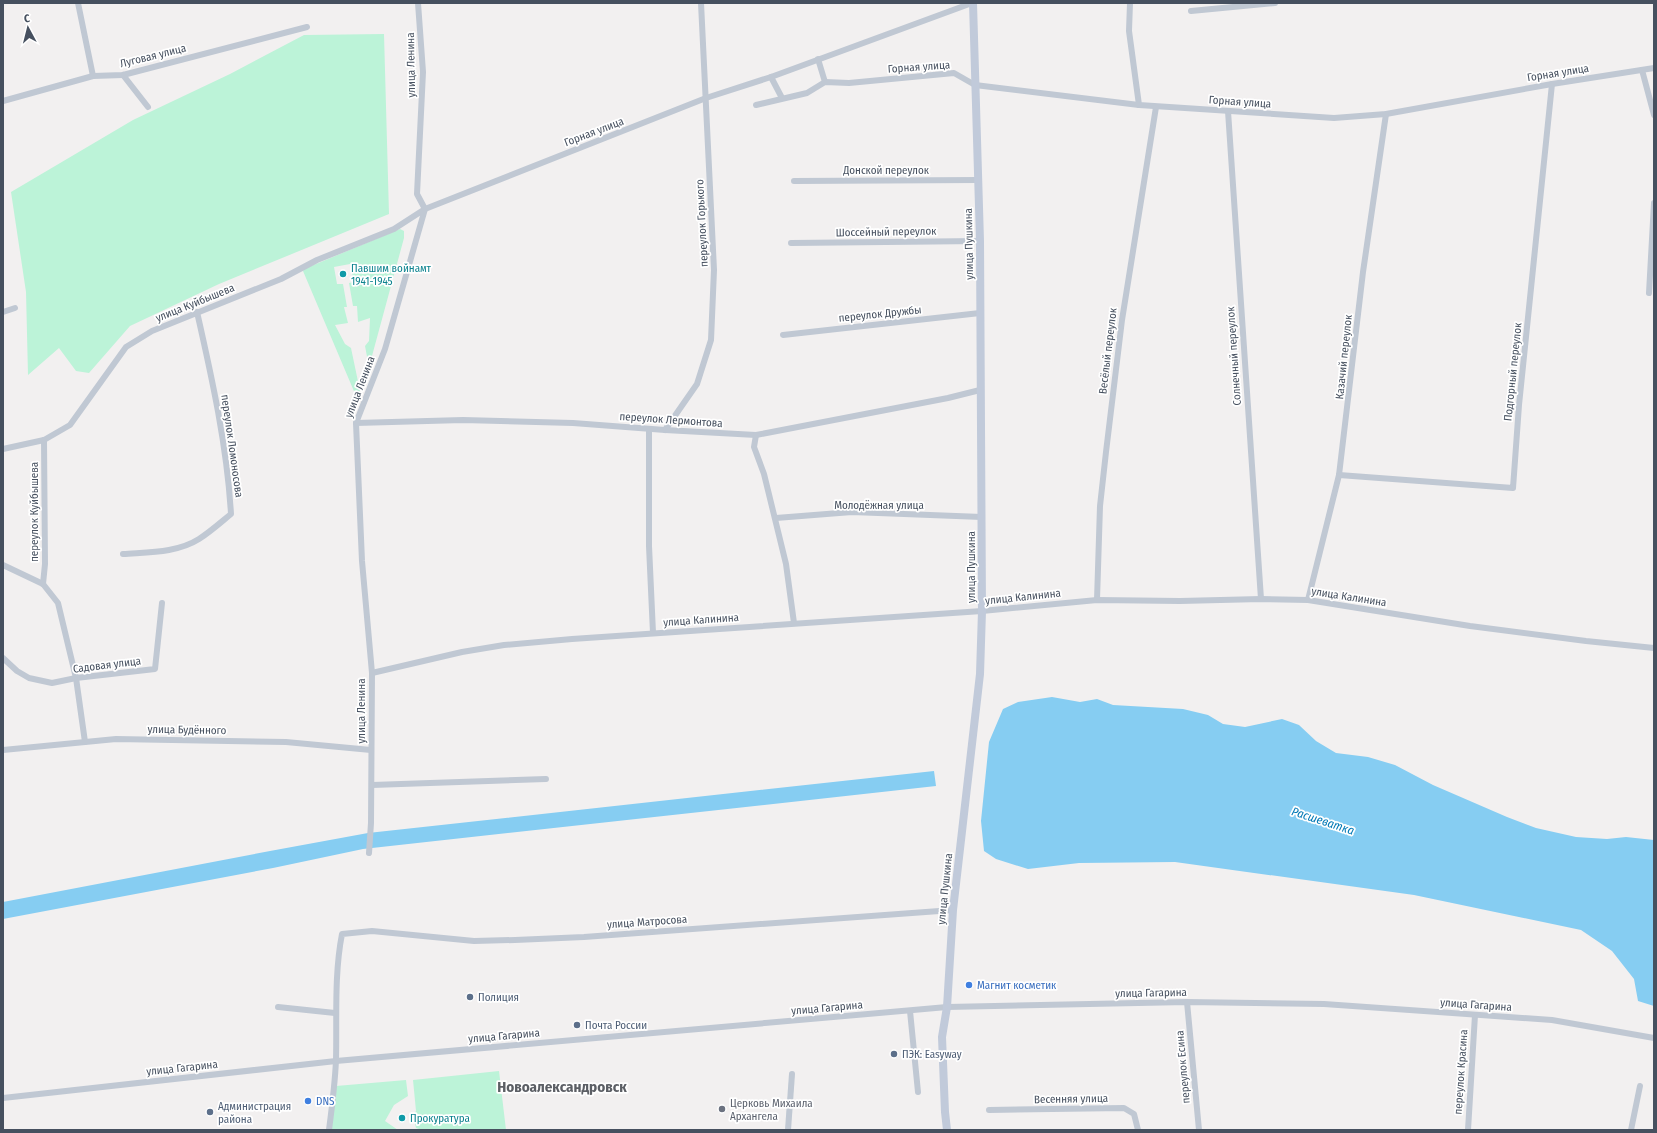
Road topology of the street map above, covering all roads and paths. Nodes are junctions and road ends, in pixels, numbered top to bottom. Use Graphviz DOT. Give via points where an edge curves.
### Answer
graph roads {
  1 [pos="78,3"];
  2 [pos="418,3"];
  3 [pos="701,3"];
  4 [pos="973,3"];
  5 [pos="1130,3"];
  6 [pos="1275,3"];
  7 [pos="1191,11"];
  8 [pos="307,27"];
  9 [pos="818,59"];
  10 [pos="1654,68"];
  11 [pos="1642,70"];
  12 [pos="123,75"];
  13 [pos="93,76"];
  14 [pos="771,77"];
  15 [pos="825,82"];
  16 [pos="1552,84"];
  17 [pos="975,85"];
  18 [pos="706,98"];
  19 [pos="782,98"];
  20 [pos="3,100"];
  21 [pos="756,105"];
  22 [pos="1139,105"];
  23 [pos="1156,107"];
  24 [pos="148,108"];
  25 [pos="1228,111"];
  26 [pos="1386,114"];
  27 [pos="1654,115"];
  28 [pos="978,180"];
  29 [pos="794,181"];
  30 [pos="1654,202"];
  31 [pos="425,209"];
  32 [pos="980,240"];
  33 [pos="791,242"];
  34 [pos="1648,293"];
  35 [pos="15,308"];
  36 [pos="3,312"];
  37 [pos="197,312"];
  38 [pos="980,314"];
  39 [pos="783,335"];
  40 [pos="980,390"];
  41 [pos="356,423"];
  42 [pos="649,429"];
  43 [pos="665,430"];
  44 [pos="756,435"];
  45 [pos="44,440"];
  46 [pos="3,449"];
  47 [pos="1339,475"];
  48 [pos="982,517"];
  49 [pos="776,518"];
  50 [pos="123,554"];
  51 [pos="3,566"];
  52 [pos="43,584"];
  53 [pos="1261,599"];
  54 [pos="1097,600"];
  55 [pos="1308,600"];
  56 [pos="162,603"];
  57 [pos="982,611"];
  58 [pos="794,623"];
  59 [pos="653,633"];
  60 [pos="1654,648"];
  61 [pos="3,658"];
  62 [pos="372,673"];
  63 [pos="76,678"];
  64 [pos="85,742"];
  65 [pos="3,750"];
  66 [pos="371,750"];
  67 [pos="546,779"];
  68 [pos="372,785"];
  69 [pos="369,853"];
  70 [pos="953,910"];
  71 [pos="1187,1002"];
  72 [pos="947,1006"];
  73 [pos="278,1007"];
  74 [pos="910,1010"];
  75 [pos="335,1013"];
  76 [pos="1475,1014"];
  77 [pos="1654,1038"];
  78 [pos="336,1061"];
  79 [pos="792,1074"];
  80 [pos="1640,1086"];
  81 [pos="918,1092"];
  82 [pos="3,1098"];
  83 [pos="989,1110"];
  84 [pos="329,1130"];
  85 [pos="788,1130"];
  86 [pos="947,1130"];
  87 [pos="1138,1130"];
  88 [pos="1199,1130"];
  89 [pos="1468,1130"];
  90 [pos="1631,1130"];
  1 -- 13 [label="street"];
  2 -- 31 [label="street, улица Ленина" via="423,72 417,194"];
  3 -- 18 [label="street, переулок Горького"];
  4 -- 9 [label="street, Горная улица"];
  4 -- 17 [label="main road, улица Пушкина"];
  5 -- 22 [label="street" via="1129,31"];
  6 -- 7 [label="street"];
  8 -- 12 [label="street, Луговая улица"];
  9 -- 14 [label="street, Горная улица"];
  9 -- 15 [label="street"];
  10 -- 11 [label="street, Горная улица"];
  11 -- 16 [label="street, Горная улица"];
  11 -- 27 [label="street"];
  12 -- 13 [label="street, Луговая улица"];
  12 -- 24 [label="street"];
  13 -- 20 [label="street, Луговая улица"];
  14 -- 18 [label="street, Горная улица"];
  14 -- 19 [label="street"];
  15 -- 17 [label="street, Горная улица" via="849,83 954,74"];
  15 -- 19 [label="street" via="807,93"];
  16 -- 26 [label="street, Горная улица"];
  16 -- 47 [label="street, Подгорный переулок" via="1519,405 1513,488"];
  17 -- 22 [label="street, Горная улица"];
  17 -- 28 [label="main road, улица Пушкина"];
  18 -- 31 [label="street, Горная улица"];
  18 -- 43 [label="street, переулок Горького" via="714,270 711,340 697,384"];
  19 -- 21 [label="street"];
  22 -- 23 [label="street, Горная улица"];
  23 -- 25 [label="street, Горная улица"];
  23 -- 54 [label="street, Весёлый переулок" via="1122,320 1106,452 1100,506"];
  25 -- 26 [label="street, Горная улица" via="1334,118"];
  25 -- 53 [label="street, Солнечный переулок"];
  26 -- 47 [label="street, Казачий переулок" via="1363,272"];
  28 -- 29 [label="street, Донской переулок"];
  28 -- 32 [label="main road, улица Пушкина"];
  30 -- 34 [label="street"];
  31 -- 37 [label="street, улица Куйбышева" via="394,229 317,260 281,279"];
  31 -- 41 [label="street, улица Ленина" via="385,349"];
  32 -- 33 [label="street, Шоссейный переулок"];
  32 -- 38 [label="main road, улица Пушкина"];
  35 -- 36 [label="street"];
  37 -- 45 [label="street, улица Куйбышева" via="152,331 126,347 70,425"];
  37 -- 50 [label="street, переулок Ломоносова" via="215,395 231,514 198,540 185,546"];
  38 -- 39 [label="street, переулок Дружбы"];
  38 -- 40 [label="main road, улица Пушкина"];
  40 -- 44 [label="street, переулок Лермонтова"];
  40 -- 48 [label="main road, улица Пушкина"];
  41 -- 42 [label="street, переулок Лермонтова" via="463,420 550,422"];
  41 -- 62 [label="street, улица Ленина" via="362,561"];
  42 -- 43 [label="street, переулок Лермонтова"];
  42 -- 59 [label="street" via="649,546"];
  43 -- 44 [label="street, переулок Лермонтова"];
  44 -- 49 [label="street" via="754,447"];
  45 -- 46 [label="street, улица Куйбышева"];
  45 -- 52 [label="street, переулок Куйбышева"];
  47 -- 55 [label="street, Казачий переулок"];
  48 -- 49 [label="street, Молодёжная улица" via="852,512"];
  48 -- 57 [label="main road, улица Пушкина"];
  49 -- 58 [label="street" via="786,564"];
  51 -- 52 [label="street"];
  52 -- 63 [label="street" via="58,603"];
  53 -- 54 [label="street, улица Калинина"];
  53 -- 55 [label="street, улица Калинина"];
  54 -- 57 [label="street, улица Калинина"];
  55 -- 60 [label="street, улица Калинина" via="1477,627"];
  56 -- 63 [label="street, Садовая улица" via="155,668"];
  57 -- 58 [label="street, улица Калинина"];
  57 -- 70 [label="main road, улица Пушкина" via="980,674"];
  58 -- 59 [label="street, улица Калинина"];
  59 -- 62 [label="street, улица Калинина" via="504,645"];
  61 -- 63 [label="street, Садовая улица" via="16,671 28,678 52,683"];
  62 -- 66 [label="street, улица Ленина"];
  63 -- 64 [label="street"];
  64 -- 65 [label="street, улица Будённого"];
  64 -- 66 [label="street, улица Будённого" via="116,739 286,742"];
  66 -- 68 [label="street, улица Ленина"];
  67 -- 68 [label="street"];
  68 -- 69 [label="street, улица Ленина"];
  70 -- 72 [label="main road, улица Пушкина"];
  70 -- 75 [label="street, улица Матросова" via="515,940 474,941 372,931 342,934"];
  71 -- 72 [label="street, улица Гагарина"];
  71 -- 76 [label="street, улица Гагарина" via="1324,1004"];
  71 -- 88 [label="street, переулок Есина"];
  72 -- 74 [label="street, улица Гагарина"];
  72 -- 86 [label="main road, улица Пушкина" via="942,1036"];
  73 -- 75 [label="street"];
  74 -- 78 [label="street, улица Гагарина"];
  74 -- 81 [label="street"];
  75 -- 78 [label="street"];
  76 -- 77 [label="street, улица Гагарина" via="1552,1020"];
  76 -- 89 [label="street, переулок Красина"];
  78 -- 82 [label="street, улица Гагарина"];
  78 -- 84 [label="street"];
  79 -- 85 [label="street"];
  80 -- 90 [label="street"];
  83 -- 87 [label="street, Весенняя улица" via="1124,1108 1134,1114"];
}
